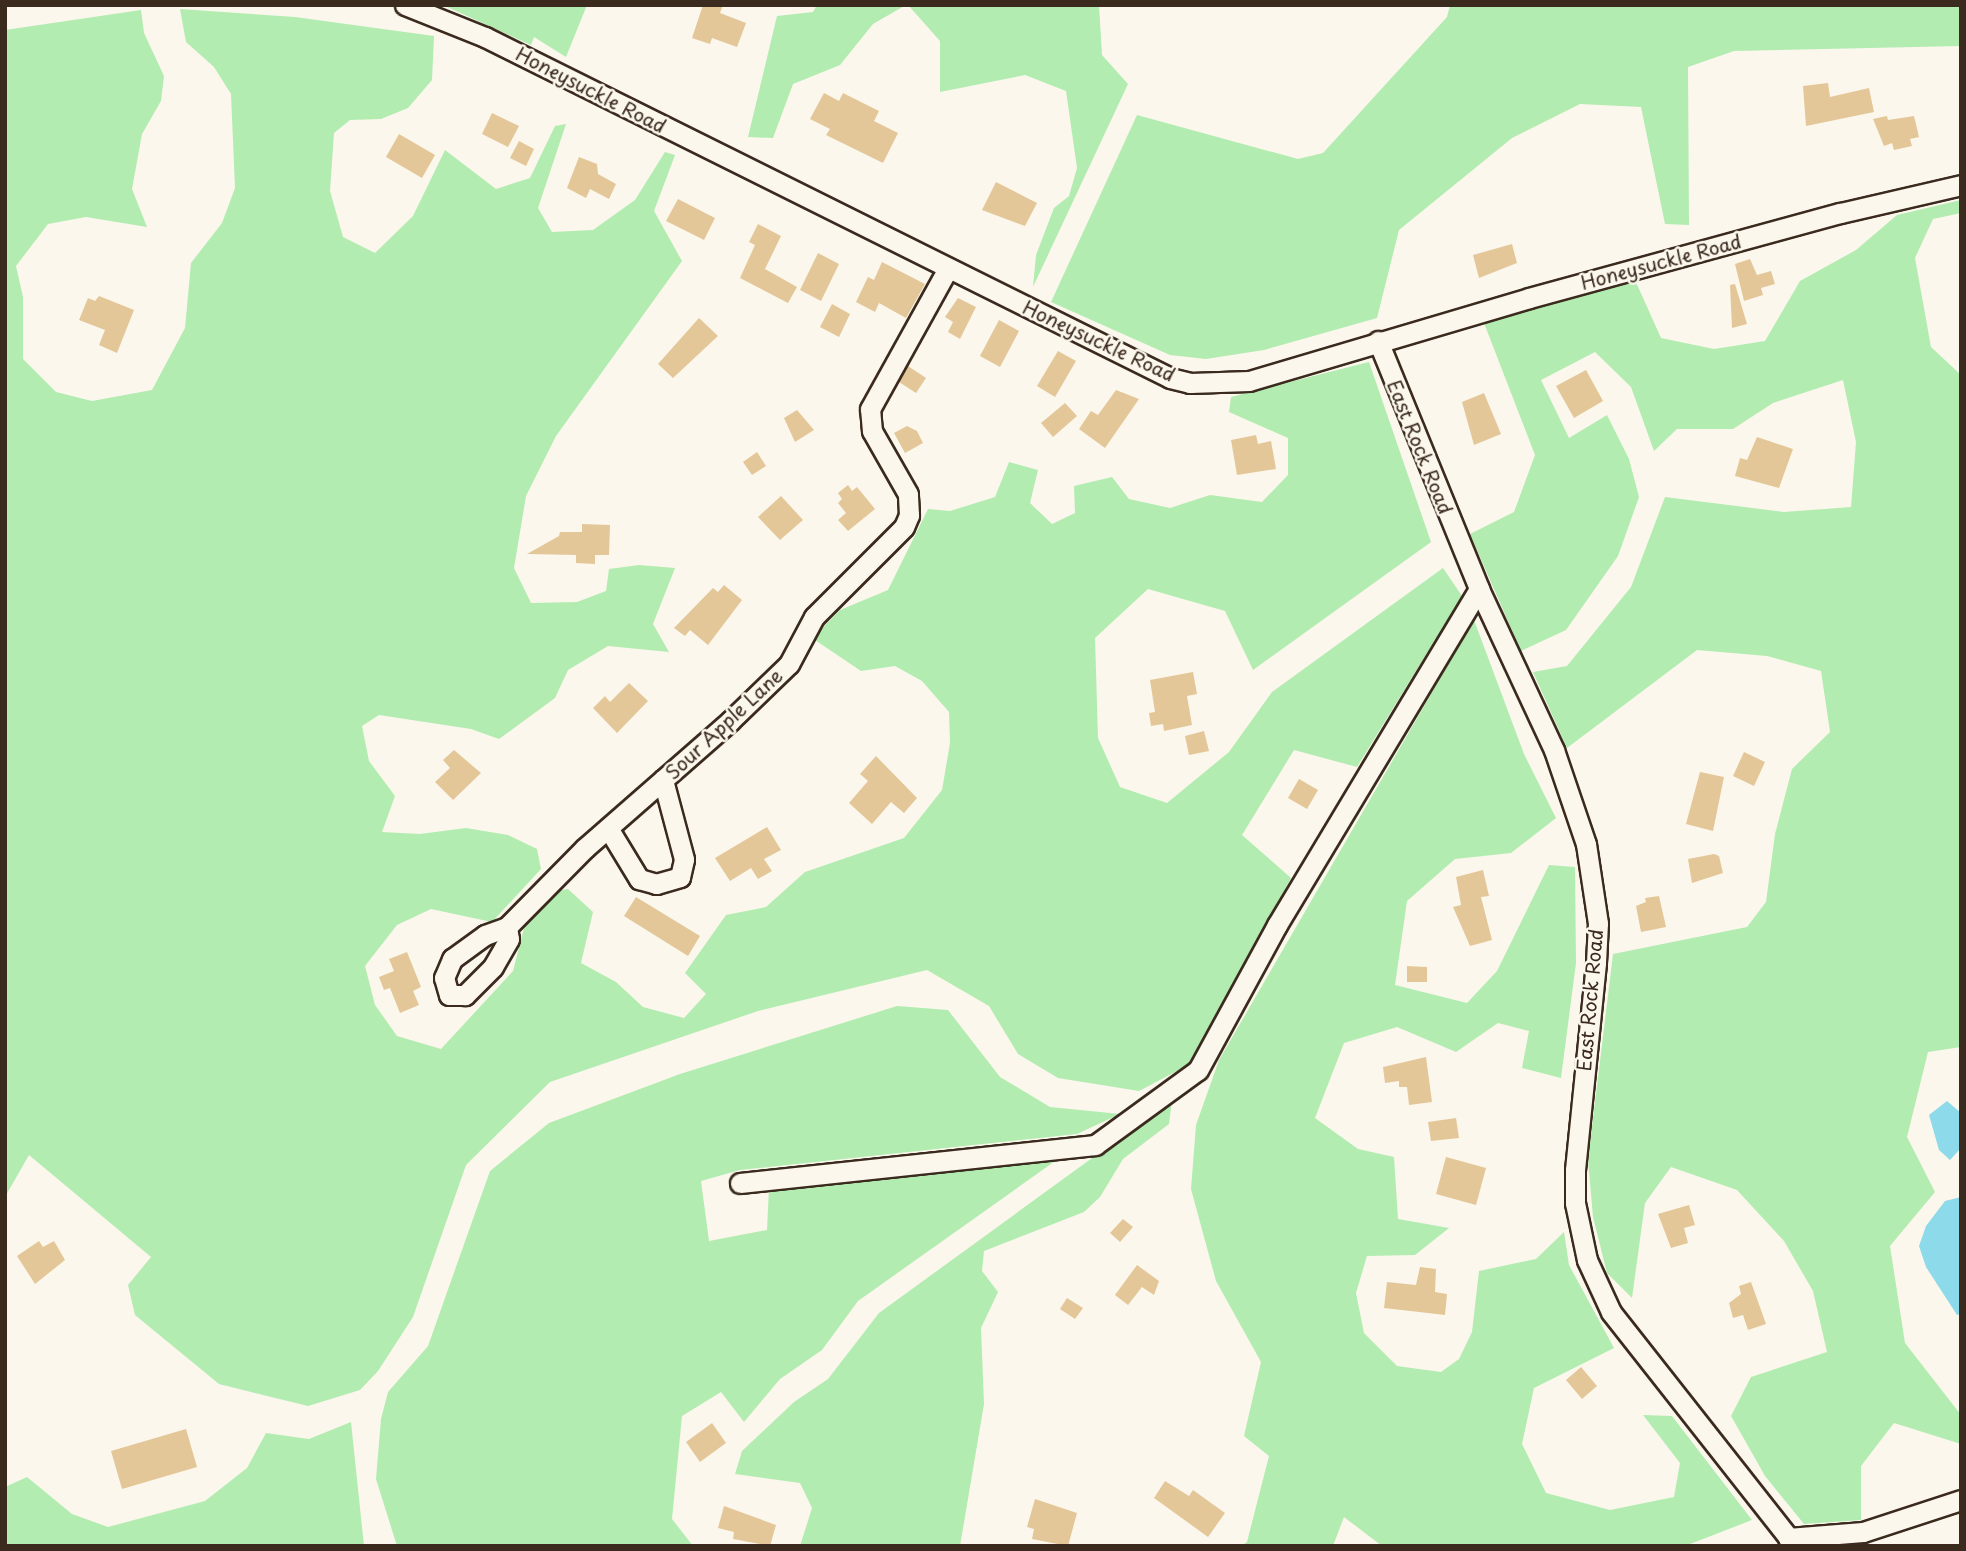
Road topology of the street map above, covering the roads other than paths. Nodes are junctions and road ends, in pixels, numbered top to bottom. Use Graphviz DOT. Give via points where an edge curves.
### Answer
graph roads {
  1 [pos="405,5"];
  2 [pos="1961,185"];
  3 [pos="948,268"];
  4 [pos="1378,341"];
  5 [pos="1479,589"];
  6 [pos="663,780"];
  7 [pos="608,828"];
  8 [pos="507,928"];
  9 [pos="740,1183"];
  10 [pos="1961,1500"];
  11 [pos="1792,1542"];
  1 -- 3 [label="street, Honeysuckle Road" via="485,37"];
  2 -- 4 [label="street, Honeysuckle Road" via="1840,213"];
  3 -- 4 [label="street, Honeysuckle Road" via="1170,378 1190,383 1249,381"];
  3 -- 6 [label="street, Sour Apple Lane" via="870,409 872,431 908,494 904,527 814,617 789,664"];
  4 -- 5 [label="street, East Rock Road"];
  5 -- 9 [label="street" via="1284,914 1198,1069 1095,1145"];
  5 -- 11 [label="street, East Rock Road" via="1554,750 1579,818 1594,883 1597,963 1575,1170 1577,1216 1587,1260 1611,1312"];
  6 -- 7 [label="street, Sour Apple Lane"];
  6 -- 7 [label="street" via="684,859 680,877 656,884 639,878"];
  7 -- 8 [label="street, Sour Apple Lane" via="528,902"];
  10 -- 11 [label="street" via="1863,1532"];
}
